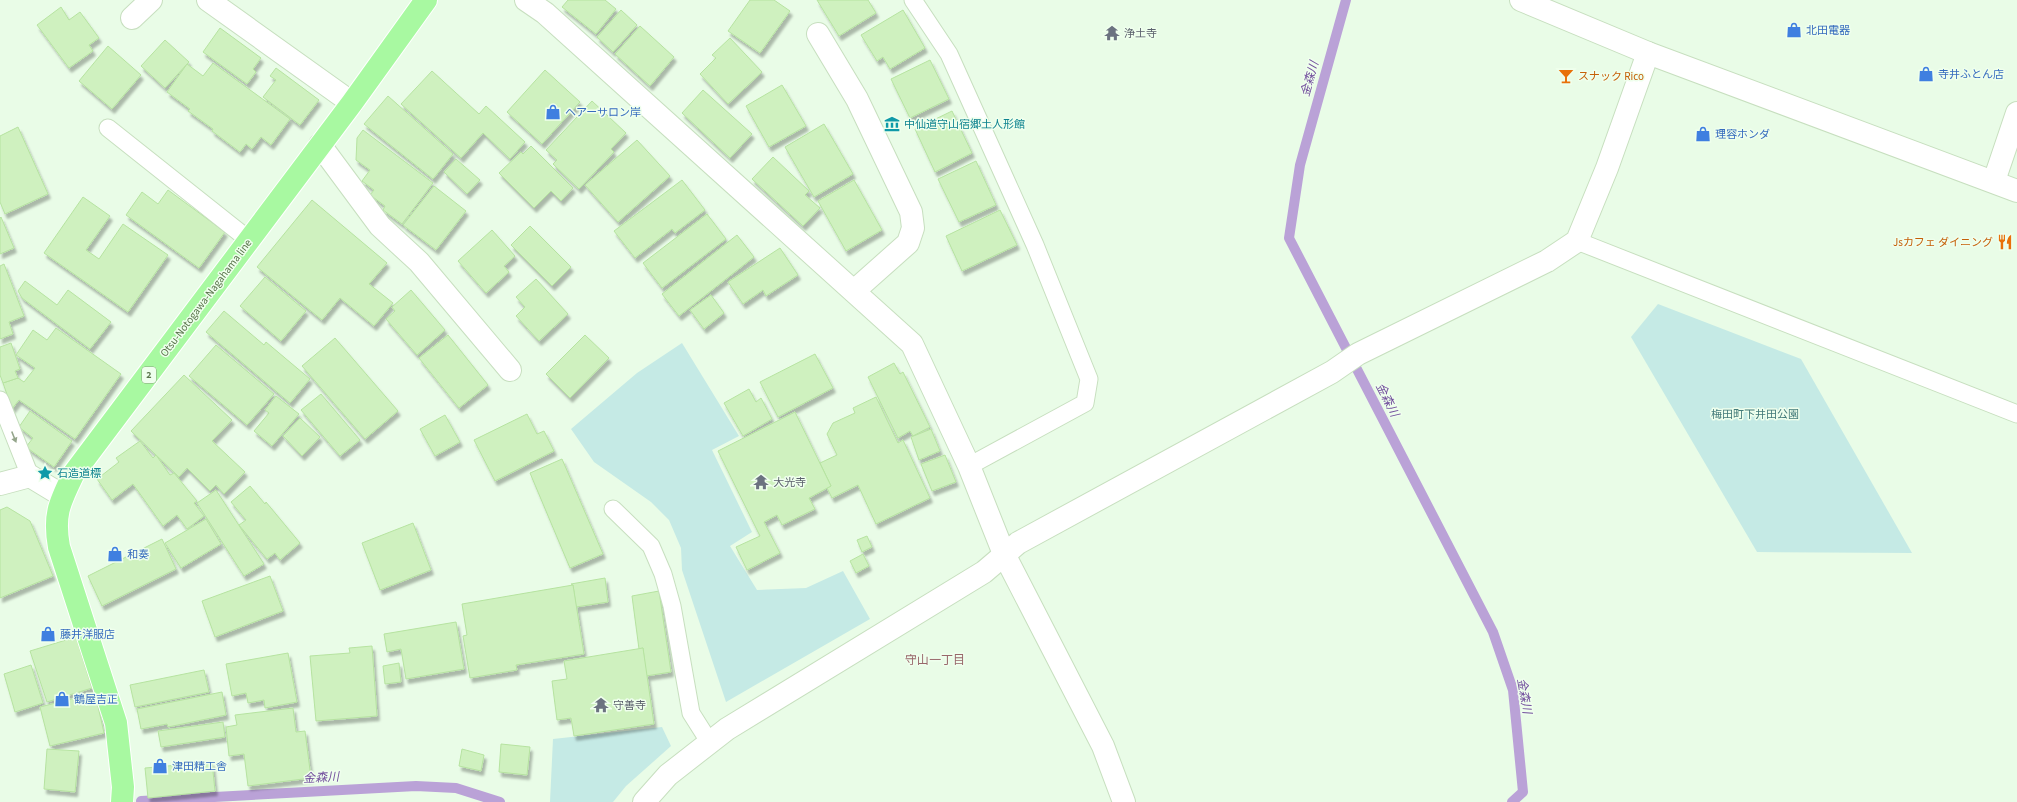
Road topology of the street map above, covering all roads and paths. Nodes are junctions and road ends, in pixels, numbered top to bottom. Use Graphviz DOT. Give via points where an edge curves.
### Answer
graph roads {
  1 [pos="151,0"];
  2 [pos="208,0"];
  3 [pos="426,0"];
  4 [pos="526,0"];
  5 [pos="913,0"];
  6 [pos="1521,0"];
  7 [pos="132,18"];
  8 [pos="818,34"];
  9 [pos="1648,53"];
  10 [pos="352,103"];
  11 [pos="2017,113"];
  12 [pos="108,128"];
  13 [pos="320,145"];
  14 [pos="1994,181"];
  15 [pos="2017,191"];
  16 [pos="249,240"];
  17 [pos="1577,241"];
  18 [pos="854,291"];
  19 [pos="510,370"];
  20 [pos="2,411"];
  21 [pos="2017,414"];
  22 [pos="969,466"];
  23 [pos="30,476"];
  24 [pos="0,484"];
  25 [pos="63,496"];
  26 [pos="613,509"];
  27 [pos="1004,554"];
  28 [pos="710,743"];
  29 [pos="122,802"];
  30 [pos="644,802"];
  31 [pos="1124,802"];
  1 -- 7 [label="street"];
  2 -- 10 [label="street"];
  3 -- 10 [label="main road, Otsu-Notogawa-Nagahama line / 2"];
  4 -- 18 [label="street" via="545,13"];
  5 -- 22 [label="lane" via="948,54 1035,245 1089,379 1085,403"];
  6 -- 9 [label="street"];
  8 -- 18 [label="street" via="857,99 911,212 913,228 908,243"];
  9 -- 14 [label="street"];
  9 -- 17 [label="street" via="1607,168"];
  10 -- 13 [label="main road, Otsu-Notogawa-Nagahama line / 2"];
  11 -- 14 [label="street"];
  12 -- 16 [label="lane"];
  13 -- 16 [label="main road, Otsu-Notogawa-Nagahama line / 2"];
  13 -- 19 [label="street" via="380,226 419,262"];
  14 -- 15 [label="street"];
  16 -- 25 [label="main road, Otsu-Notogawa-Nagahama line / 2" via="74,473"];
  17 -- 21 [label="lane"];
  17 -- 27 [label="street" via="1547,261 1358,354 1332,372 1018,543"];
  18 -- 22 [label="street" via="912,344"];
  20 -- 23 [label="lane, one-way"];
  22 -- 27 [label="street"];
  23 -- 24 [label="street"];
  23 -- 25 [label="street"];
  25 -- 29 [label="main road, Otsu-Notogawa-Nagahama line / 2" via="56,520 59,547 116,723 123,787"];
  26 -- 28 [label="lane" via="651,546 663,574 672,606 691,713"];
  27 -- 28 [label="street" via="984,572 727,729"];
  27 -- 31 [label="street" via="1103,746"];
  28 -- 30 [label="street" via="668,775"];
}
